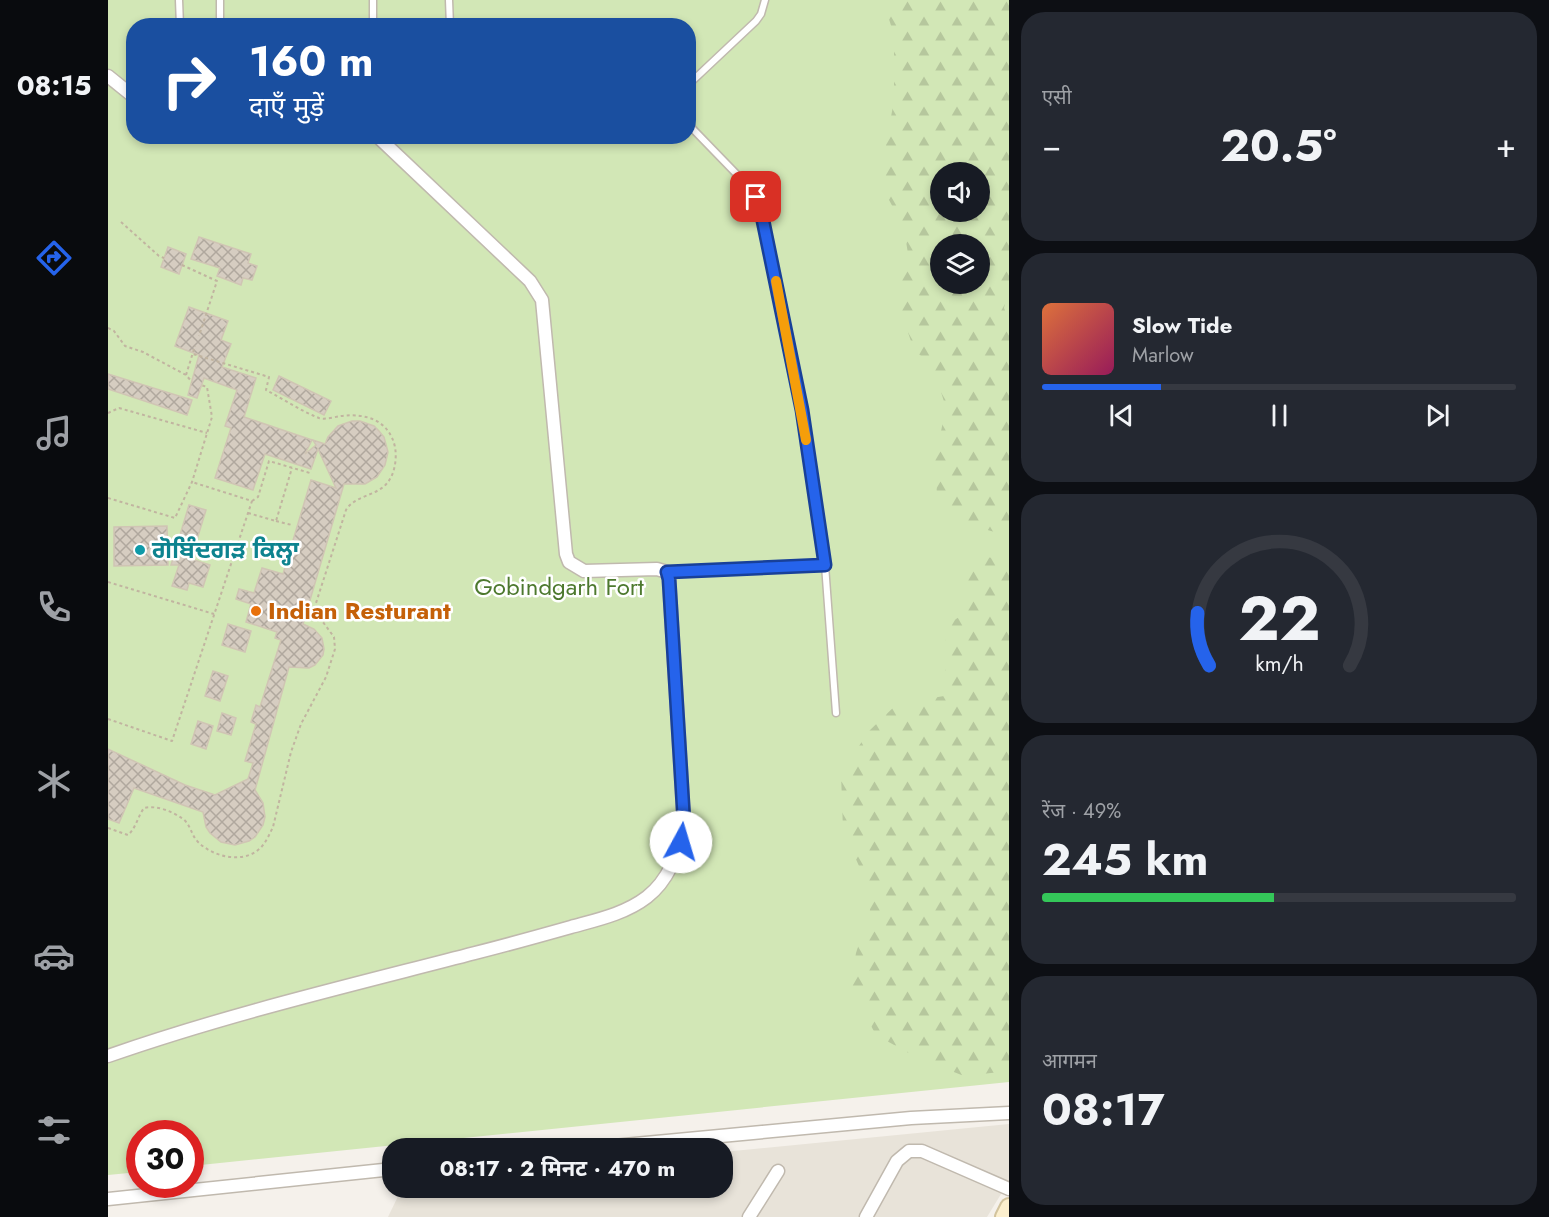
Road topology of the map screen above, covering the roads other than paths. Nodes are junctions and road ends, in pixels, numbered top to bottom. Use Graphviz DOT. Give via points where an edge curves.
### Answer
graph roads {
  1 [pos="179,0"];
  2 [pos="220,0"];
  3 [pos="373,0"];
  4 [pos="449,0"];
  5 [pos="765,0"];
  6 [pos="180,18"];
  7 [pos="220,18"];
  8 [pos="373,18"];
  9 [pos="450,18"];
  10 [pos="108,76"];
  11 [pos="696,77"];
  12 [pos="126,91"];
  13 [pos="696,132"];
  14 [pos="385,144"];
  15 [pos="825,565"];
  16 [pos="667,572"];
  17 [pos="836,713"];
  18 [pos="108,1056"];
  19 [pos="1009,1113"];
  20 [pos="699,1138"];
  21 [pos="382,1170"];
  22 [pos="778,1170"];
  23 [pos="1009,1190"];
  24 [pos="108,1199"];
  25 [pos="1009,1207"];
  26 [pos="749,1217"];
  27 [pos="866,1217"];
  28 [pos="1004,1217"];
  1 -- 6 [label="lane"];
  2 -- 7 [label="lane"];
  3 -- 8 [label="lane"];
  4 -- 9 [label="lane"];
  5 -- 11 [label="lane" via="756,21"];
  10 -- 12 [label="street"];
  13 -- 15 [label="lane" via="751,189 762,216 802,410"];
  14 -- 16 [label="street" via="530,281 542,300 569,562 584,571"];
  15 -- 16 [label="lane"];
  15 -- 17 [label="lane"];
  16 -- 18 [label="street" via="684,822 675,859 647,897 606,917 239,1014"];
  19 -- 20 [label="street"];
  21 -- 24 [label="street"];
  22 -- 26 [label="street"];
  23 -- 27 [label="street" via="922,1151 909,1151 897,1161"];
  25 -- 28 [label="main road"];
}
